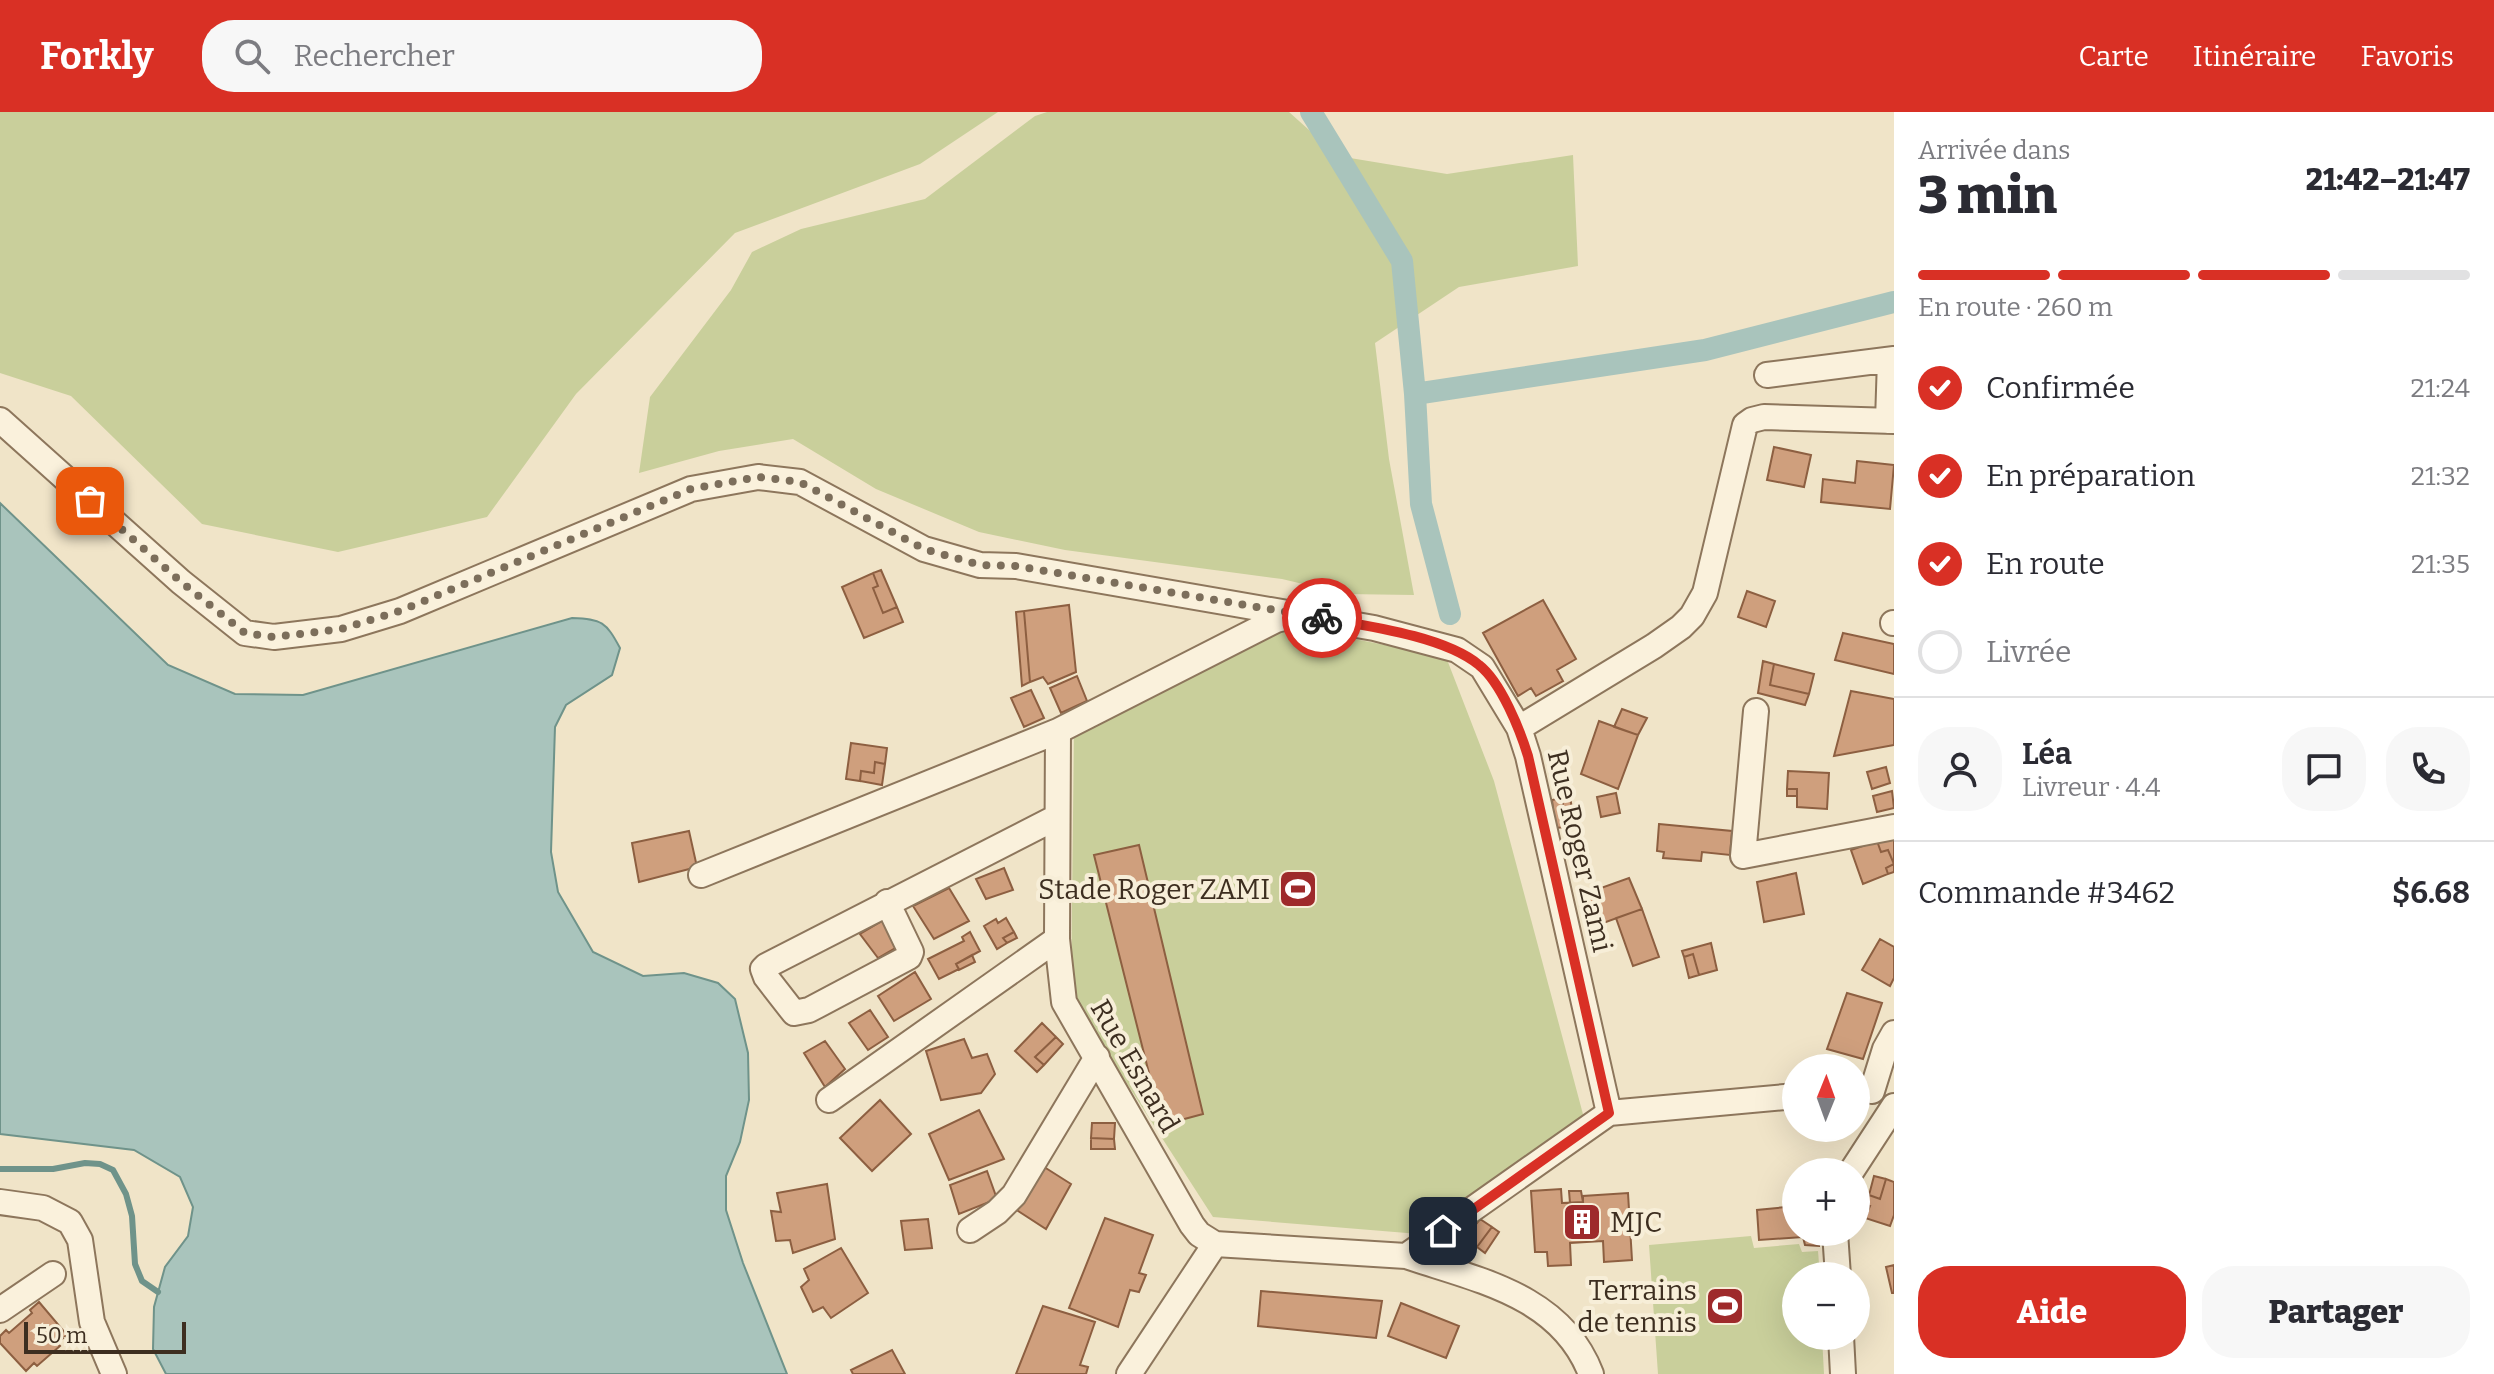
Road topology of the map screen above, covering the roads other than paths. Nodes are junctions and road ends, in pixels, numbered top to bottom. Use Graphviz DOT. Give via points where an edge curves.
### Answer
graph roads {
  1 [pos="1892,369"];
  2 [pos="1767,375"];
  3 [pos="0,420"];
  4 [pos="1891,421"];
  5 [pos="1303,614"];
  6 [pos="1756,711"];
  7 [pos="1519,728"];
  8 [pos="1058,731"];
  9 [pos="1057,817"];
  10 [pos="1894,827"];
  11 [pos="701,875"];
  12 [pos="887,902"];
  13 [pos="1057,939"];
  14 [pos="1894,1033"];
  15 [pos="1097,1057"];
  16 [pos="1874,1090"];
  17 [pos="1782,1097"];
  18 [pos="829,1100"];
  19 [pos="1894,1106"];
  20 [pos="1609,1113"];
  21 [pos="1860,1158"];
  22 [pos="0,1202"];
  23 [pos="970,1230"];
  24 [pos="1215,1244"];
  25 [pos="1406,1256"];
  26 [pos="53,1274"];
  27 [pos="0,1310"];
  28 [pos="1842,1350"];
  29 [pos="114,1374"];
  30 [pos="1129,1374"];
  31 [pos="1591,1374"];
  32 [pos="1843,1374"];
  1 -- 2 [label="street"];
  1 -- 4 [label="street"];
  3 -- 5 [label="street" via="245,633 274,637 341,629 400,611 691,489 758,477 800,482 924,549 980,565 1016,566"];
  4 -- 7 [label="street, Rue Roger Zami" via="1764,417 1745,425 1705,593 1692,616 1654,646"];
  5 -- 7 [label="street" via="1457,650 1482,667"];
  5 -- 8 [label="street" via="1276,620"];
  6 -- 10 [label="street" via="1743,856"];
  7 -- 20 [label="street, Rue Roger Zami"];
  8 -- 9 [label="street, Rue Esnard"];
  8 -- 11 [label="street"];
  9 -- 12 [label="street"];
  9 -- 13 [label="street, Rue Esnard"];
  12 -- 12 [label="street" via="763,969 794,1013 909,957"];
  13 -- 15 [label="street, Rue Esnard" via="1064,1002"];
  13 -- 18 [label="street"];
  14 -- 16 [label="street"];
  15 -- 23 [label="street" via="1014,1195"];
  15 -- 24 [label="street, Rue Esnard" via="1192,1225"];
  17 -- 20 [label="street"];
  19 -- 21 [label="street"];
  20 -- 25 [label="street"];
  22 -- 29 [label="street" via="43,1208 70,1222 80,1240 92,1322"];
  24 -- 25 [label="street"];
  24 -- 30 [label="street"];
  25 -- 31 [label="street" via="1532,1302 1575,1340"];
  26 -- 27 [label="street"];
  28 -- 32 [label="street"];
}
